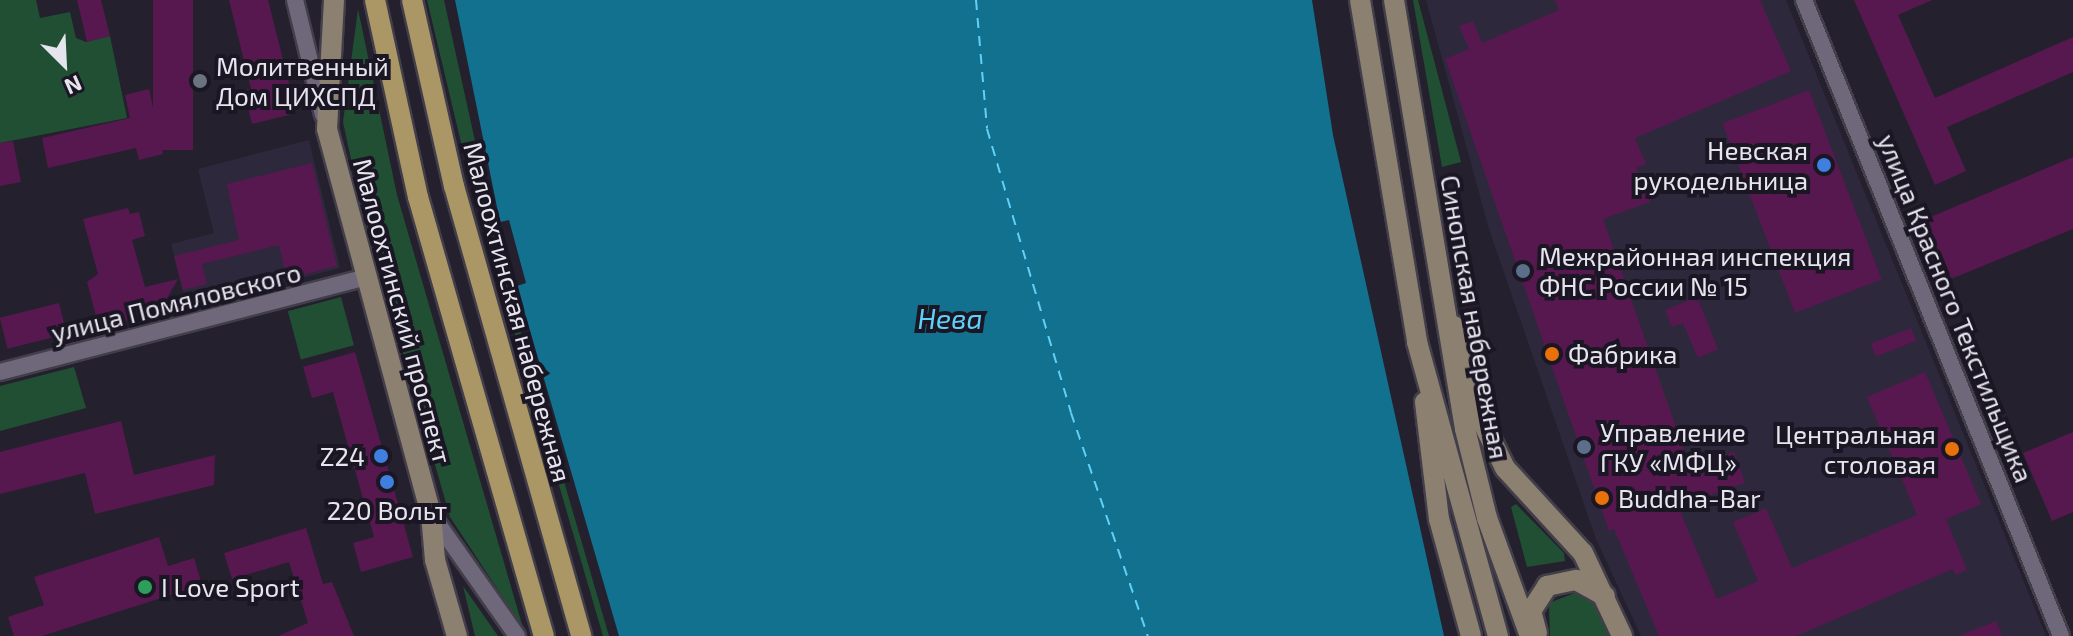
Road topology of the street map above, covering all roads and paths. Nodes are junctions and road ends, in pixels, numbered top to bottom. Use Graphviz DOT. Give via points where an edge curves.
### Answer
graph roads {
  1 [pos="295,0"];
  2 [pos="334,0"];
  3 [pos="375,0"];
  4 [pos="412,0"];
  5 [pos="1360,0"];
  6 [pos="1394,0"];
  7 [pos="1804,0"];
  8 [pos="327,129"];
  9 [pos="364,278"];
  10 [pos="1448,317"];
  11 [pos="0,372"];
  12 [pos="1428,387"];
  13 [pos="431,514"];
  14 [pos="1605,596"];
  15 [pos="457,636"];
  16 [pos="517,636"];
  17 [pos="544,636"];
  18 [pos="581,636"];
  19 [pos="1471,636"];
  20 [pos="1498,636"];
  21 [pos="1530,636"];
  22 [pos="1538,636"];
  23 [pos="1622,636"];
  24 [pos="2061,636"];
  1 -- 8 [label="street, Малоохтинский проспект"];
  2 -- 8 [label="main road"];
  3 -- 17 [label="main road" via="418,197"];
  4 -- 18 [label="main road, Малоохтинская набережная" via="454,186"];
  5 -- 12 [label="main road, Синопская набережная"];
  6 -- 10 [label="main road, Синопская набережная"];
  7 -- 24 [label="street, улица Красного Текстильщика"];
  8 -- 9 [label="main road, Малоохтинский проспект"];
  9 -- 11 [label="street, улица Помяловского"];
  9 -- 13 [label="main road, Малоохтинский проспект"];
  10 -- 14 [label="main road" via="1466,346 1480,417 1505,468 1583,553"];
  10 -- 21 [label="main road, Синопская набережная" via="1487,518"];
  12 -- 19 [label="main road" via="1422,417 1428,460"];
  12 -- 20 [label="main road, Синопская набережная"];
  13 -- 15 [label="main road, Малоохтинский проспект" via="435,560"];
  13 -- 16 [label="street"];
  14 -- 22 [label="main road" via="1576,580 1547,586 1531,611"];
  14 -- 23 [label="main road"];
}
